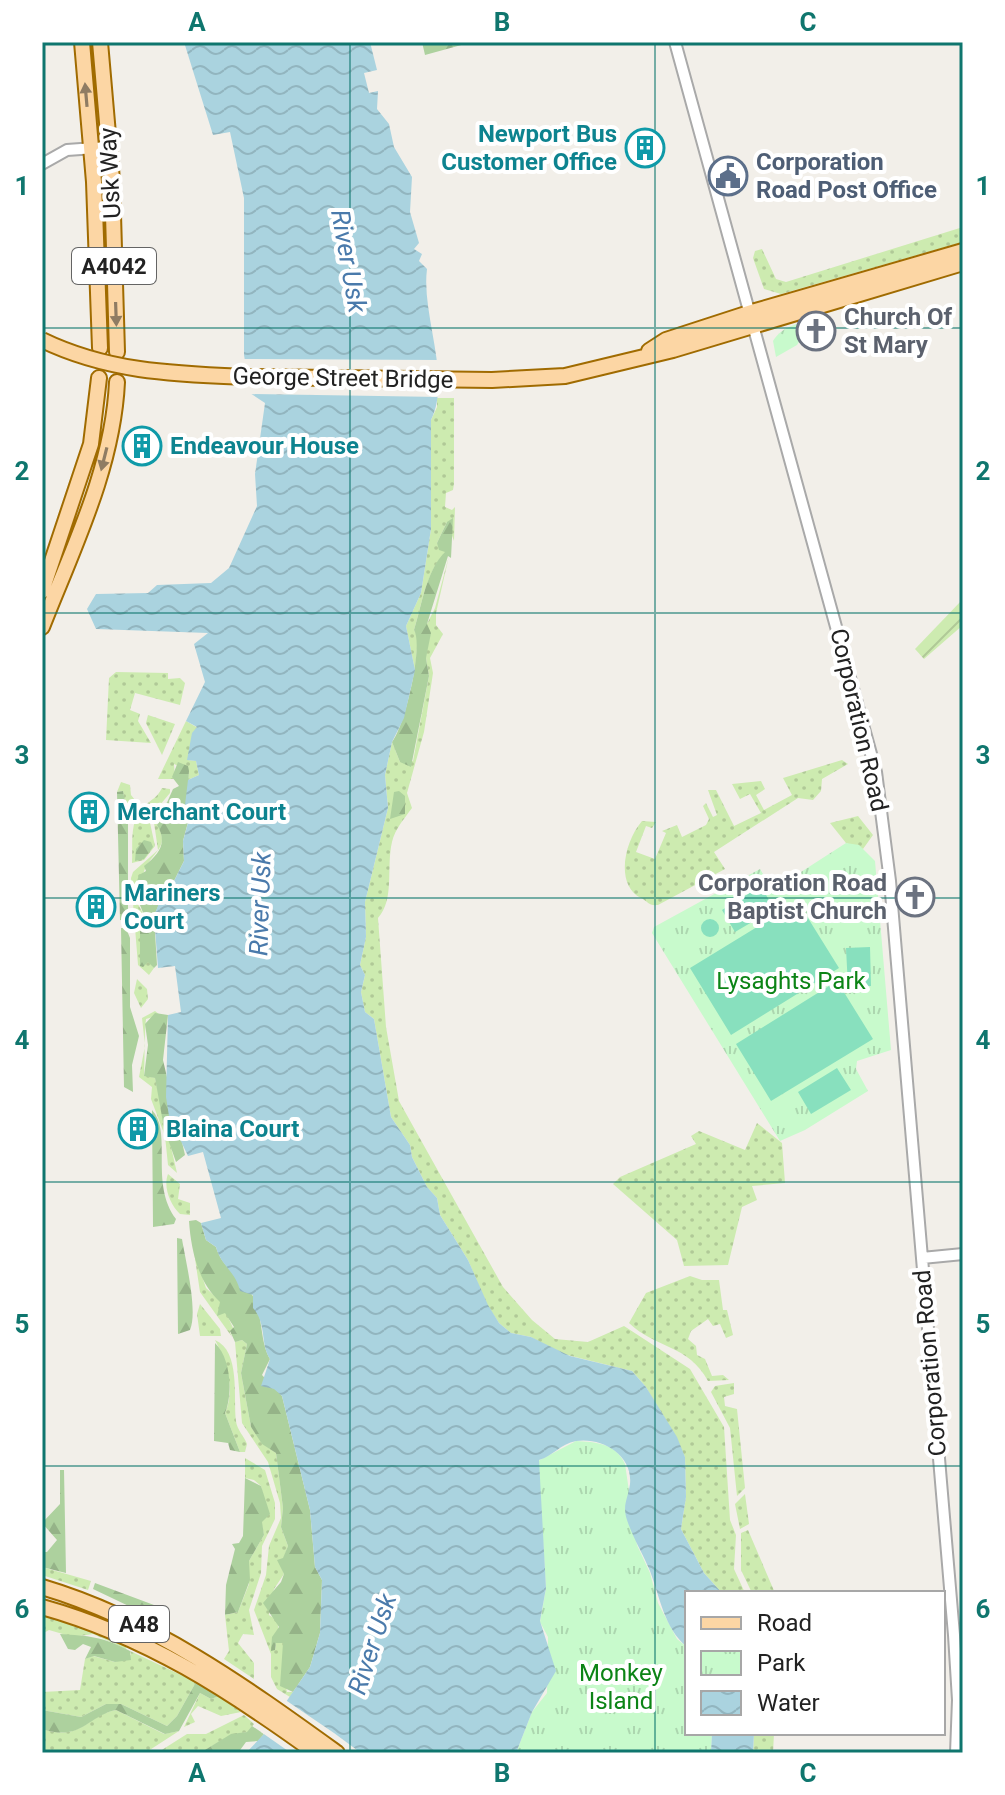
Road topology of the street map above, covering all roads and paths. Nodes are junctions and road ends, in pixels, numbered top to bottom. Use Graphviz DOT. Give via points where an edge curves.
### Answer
graph roads {
  1 [pos="82,42"];
  2 [pos="100,42"];
  3 [pos="675,42"];
  4 [pos="109,147"];
  5 [pos="91,148"];
  6 [pos="42,164"];
  7 [pos="963,251"];
  8 [pos="963,263"];
  9 [pos="753,318"];
  10 [pos="42,340"];
  11 [pos="100,348"];
  12 [pos="117,352"];
  13 [pos="99,378"];
  14 [pos="117,382"];
  15 [pos="42,591"];
  16 [pos="42,627"];
  17 [pos="963,1254"];
  18 [pos="922,1258"];
  19 [pos="42,1587"];
  20 [pos="42,1607"];
  21 [pos="196,1663"];
  22 [pos="272,1714"];
  23 [pos="316,1753"];
  24 [pos="337,1753"];
  25 [pos="956,1753"];
  5 -- 1 [label="main road, Usk Way / A4042, one-way"];
  2 -- 4 [label="main road, Usk Way / A4042"];
  3 -- 9 [label="street, Corporation Road"];
  4 -- 5 [label="street"];
  4 -- 12 [label="main road, Usk Way / A4042, one-way"];
  5 -- 6 [label="street" via="61,152"];
  5 -- 11 [label="main road, Usk Way / A4042"];
  7 -- 9 [label="main road"];
  8 -- 9 [label="main road" via="794,313"];
  9 -- 10 [label="main road, George Street Bridge, bridge" via="666,340 646,353 565,376 492,380 145,372 98,362"];
  9 -- 18 [label="street, Corporation Road" via="876,772"];
  13 -- 15 [label="main road" via="88,456"];
  14 -- 16 [label="main road, one-way" via="100,477"];
  17 -- 18 [label="street"];
  18 -- 25 [label="street, Corporation Road" via="958,1700"];
  19 -- 21 [label="main road, A48" via="135,1622"];
  20 -- 21 [label="main road, A48"];
  21 -- 22 [label="main road, A48"];
  22 -- 23 [label="main road, A48"];
  22 -- 24 [label="main road, A48"];
}
